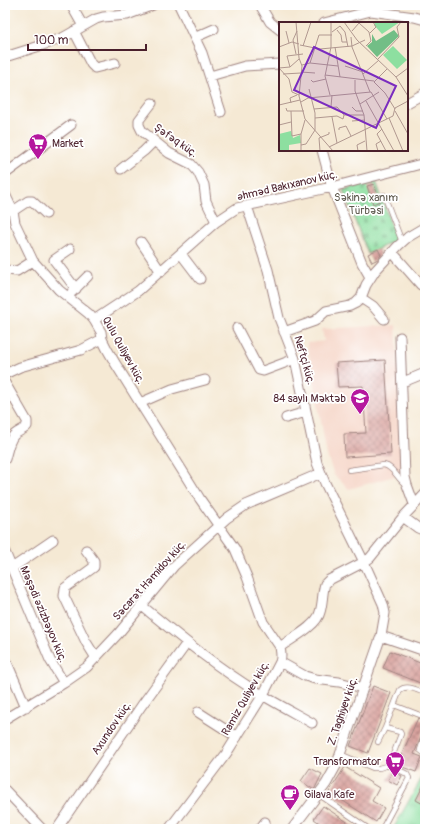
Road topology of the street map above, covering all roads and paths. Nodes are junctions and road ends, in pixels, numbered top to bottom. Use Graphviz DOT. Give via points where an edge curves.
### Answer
graph roads {
  1 [pos="71,5"];
  2 [pos="154,5"];
  3 [pos="179,5"];
  4 [pos="260,5"];
  5 [pos="354,19"];
  6 [pos="425,21"];
  7 [pos="332,22"];
  8 [pos="83,26"];
  9 [pos="214,29"];
  10 [pos="279,29"];
  11 [pos="74,31"];
  12 [pos="196,37"];
  13 [pos="5,57"];
  14 [pos="114,63"];
  15 [pos="279,64"];
  16 [pos="210,76"];
  17 [pos="425,93"];
  18 [pos="152,102"];
  19 [pos="408,102"];
  20 [pos="220,112"];
  21 [pos="71,125"];
  22 [pos="154,141"];
  23 [pos="322,151"];
  24 [pos="425,163"];
  25 [pos="121,169"];
  26 [pos="5,174"];
  27 [pos="332,187"];
  28 [pos="5,194"];
  29 [pos="384,195"];
  30 [pos="247,206"];
  31 [pos="13,211"];
  32 [pos="46,214"];
  33 [pos="216,222"];
  34 [pos="425,227"];
  35 [pos="141,242"];
  36 [pos="402,242"];
  37 [pos="70,249"];
  38 [pos="392,252"];
  39 [pos="181,254"];
  40 [pos="33,262"];
  41 [pos="5,270"];
  42 [pos="161,272"];
  43 [pos="88,276"];
  44 [pos="370,277"];
  45 [pos="200,279"];
  46 [pos="421,285"];
  47 [pos="76,289"];
  48 [pos="67,297"];
  49 [pos="361,298"];
  50 [pos="384,319"];
  51 [pos="94,320"];
  52 [pos="237,328"];
  53 [pos="284,332"];
  54 [pos="400,336"];
  55 [pos="102,339"];
  56 [pos="295,359"];
  57 [pos="425,373"];
  58 [pos="5,374"];
  59 [pos="205,380"];
  60 [pos="402,381"];
  61 [pos="5,384"];
  62 [pos="140,403"];
  63 [pos="306,412"];
  64 [pos="286,418"];
  65 [pos="5,460"];
  66 [pos="349,470"];
  67 [pos="321,473"];
  68 [pos="406,485"];
  69 [pos="425,494"];
  70 [pos="414,504"];
  71 [pos="403,516"];
  72 [pos="219,526"];
  73 [pos="425,531"];
  74 [pos="53,540"];
  75 [pos="86,550"];
  76 [pos="5,552"];
  77 [pos="364,562"];
  78 [pos="12,568"];
  79 [pos="141,606"];
  80 [pos="381,636"];
  81 [pos="187,643"];
  82 [pos="280,647"];
  83 [pos="425,651"];
  84 [pos="5,658"];
  85 [pos="96,658"];
  86 [pos="280,662"];
  87 [pos="64,683"];
  88 [pos="363,688"];
  89 [pos="425,693"];
  90 [pos="263,695"];
  91 [pos="394,705"];
  92 [pos="26,707"];
  93 [pos="198,712"];
  94 [pos="425,717"];
  95 [pos="5,719"];
  96 [pos="312,723"];
  97 [pos="385,728"];
  98 [pos="425,735"];
  99 [pos="237,737"];
  100 [pos="378,742"];
  101 [pos="340,754"];
  102 [pos="425,754"];
  103 [pos="389,765"];
  104 [pos="5,790"];
  105 [pos="318,794"];
  106 [pos="42,829"];
  107 [pos="57,829"];
  108 [pos="169,829"];
  109 [pos="292,829"];
  110 [pos="369,829"];
  111 [pos="382,829"];
  1 -- 8 [label="street"];
  2 -- 8 [label="street" via="127,15 96,19"];
  3 -- 12 [label="street"];
  4 -- 10 [label="street" via="270,22"];
  5 -- 6 [label="street" via="371,10"];
  5 -- 7 [label="street"];
  8 -- 11 [label="street"];
  9 -- 12 [label="street"];
  11 -- 13 [label="street" via="49,44"];
  11 -- 14 [label="street" via="95,68"];
  12 -- 16 [label="street"];
  15 -- 16 [label="street" via="245,66"];
  16 -- 20 [label="street"];
  17 -- 19 [label="street"];
  18 -- 22 [label="street, Şəfəq küç." via="139,120 139,125"];
  21 -- 26 [label="street"];
  22 -- 25 [label="street"];
  22 -- 33 [label="street, Şəfəq küç." via="191,164 198,172 204,185 206,201"];
  23 -- 27 [label="street"];
  24 -- 27 [label="street, Əhməd Bakıxanov küç."];
  27 -- 30 [label="street, Əhməd Bakıxanov küç."];
  27 -- 44 [label="street"];
  28 -- 31 [label="street, Qulu Quliyev küç."];
  29 -- 36 [label="lane"];
  30 -- 33 [label="street, Əhməd Bakıxanov küç." via="237,208"];
  30 -- 53 [label="street, Neftçi küç." via="268,270"];
  31 -- 32 [label="street" via="28,201"];
  31 -- 40 [label="street, Qulu Quliyev küç." via="15,223"];
  33 -- 39 [label="street, Əhməd Bakıxanov küç."];
  34 -- 36 [label="street"];
  35 -- 42 [label="street"];
  36 -- 38 [label="street"];
  37 -- 47 [label="street" via="54,260"];
  38 -- 44 [label="street"];
  38 -- 46 [label="street"];
  39 -- 42 [label="street, Əhməd Bakıxanov küç."];
  39 -- 45 [label="street"];
  40 -- 41 [label="street" via="17,271"];
  40 -- 48 [label="street, Qulu Quliyev küç."];
  42 -- 51 [label="street, Əhməd Bakıxanov küç." via="138,291"];
  43 -- 47 [label="street"];
  44 -- 49 [label="street"];
  47 -- 48 [label="street"];
  48 -- 51 [label="street, Qulu Quliyev küç."];
  49 -- 50 [label="street" via="373,306"];
  49 -- 53 [label="street" via="350,306 326,311 315,322"];
  51 -- 55 [label="street, Qulu Quliyev küç."];
  52 -- 56 [label="street" via="259,370 263,371"];
  53 -- 56 [label="street, Neftçi küç."];
  54 -- 60 [label="street"];
  55 -- 58 [label="street" via="81,350"];
  55 -- 62 [label="street, Qulu Quliyev küç."];
  56 -- 63 [label="street, Neftçi küç."];
  57 -- 60 [label="street"];
  59 -- 62 [label="street" via="172,389"];
  60 -- 68 [label="street"];
  61 -- 65 [label="street" via="27,421 27,426 14,435"];
  62 -- 72 [label="street, Qulu Quliyev küç."];
  63 -- 64 [label="street"];
  63 -- 67 [label="street, Neftçi küç."];
  66 -- 68 [label="lane" via="388,466"];
  67 -- 72 [label="street, Səcarət Həmidov küç." via="246,505"];
  67 -- 77 [label="street, Neftçi küç."];
  68 -- 70 [label="street"];
  69 -- 70 [label="street"];
  70 -- 71 [label="street"];
  71 -- 73 [label="street"];
  71 -- 77 [label="street" via="376,551"];
  72 -- 79 [label="street, Səcarət Həmidov küç." via="174,566"];
  72 -- 82 [label="street" via="235,549 263,622"];
  74 -- 78 [label="street"];
  75 -- 85 [label="street" via="94,562 94,567 65,588 64,596"];
  76 -- 78 [label="street, Məşədi Əzizbəyov küç."];
  77 -- 80 [label="street, Neftçi küç." via="383,604"];
  77 -- 82 [label="street" via="325,584 318,618"];
  78 -- 87 [label="street, Məşədi Əzizbəyov küç." via="50,660"];
  79 -- 81 [label="street"];
  79 -- 85 [label="street, Səcarət Həmidov küç."];
  80 -- 83 [label="street"];
  80 -- 88 [label="street, Z. Taghiyev küç."];
  81 -- 90 [label="street"];
  81 -- 107 [label="street, Axundov küç."];
  82 -- 86 [label="street, Ramiz Quliyev küç."];
  84 -- 92 [label="street"];
  85 -- 87 [label="street, Səcarət Həmidov küç."];
  86 -- 88 [label="street" via="310,677"];
  86 -- 90 [label="street, Ramiz Quliyev küç."];
  87 -- 92 [label="street, Səcarət Həmidov küç."];
  88 -- 101 [label="street, Z. Taghiyev küç."];
  89 -- 91 [label="lane" via="403,687"];
  90 -- 96 [label="street"];
  90 -- 99 [label="street, Ramiz Quliyev küç."];
  91 -- 94 [label="lane"];
  91 -- 97 [label="lane"];
  92 -- 95 [label="street, Səcarət Həmidov küç."];
  93 -- 99 [label="street"];
  97 -- 100 [label="lane"];
  97 -- 103 [label="lane" via="401,734"];
  98 -- 102 [label="lane" via="420,750"];
  99 -- 108 [label="street, Ramiz Quliyev küç."];
  101 -- 103 [label="lane" via="373,768"];
  101 -- 105 [label="street, Z. Taghiyev küç." via="331,775"];
  103 -- 111 [label="lane" via="407,774 409,778"];
  104 -- 106 [label="street"];
  105 -- 109 [label="street, Z. Taghiyev küç."];
  105 -- 110 [label="lane"];
}
